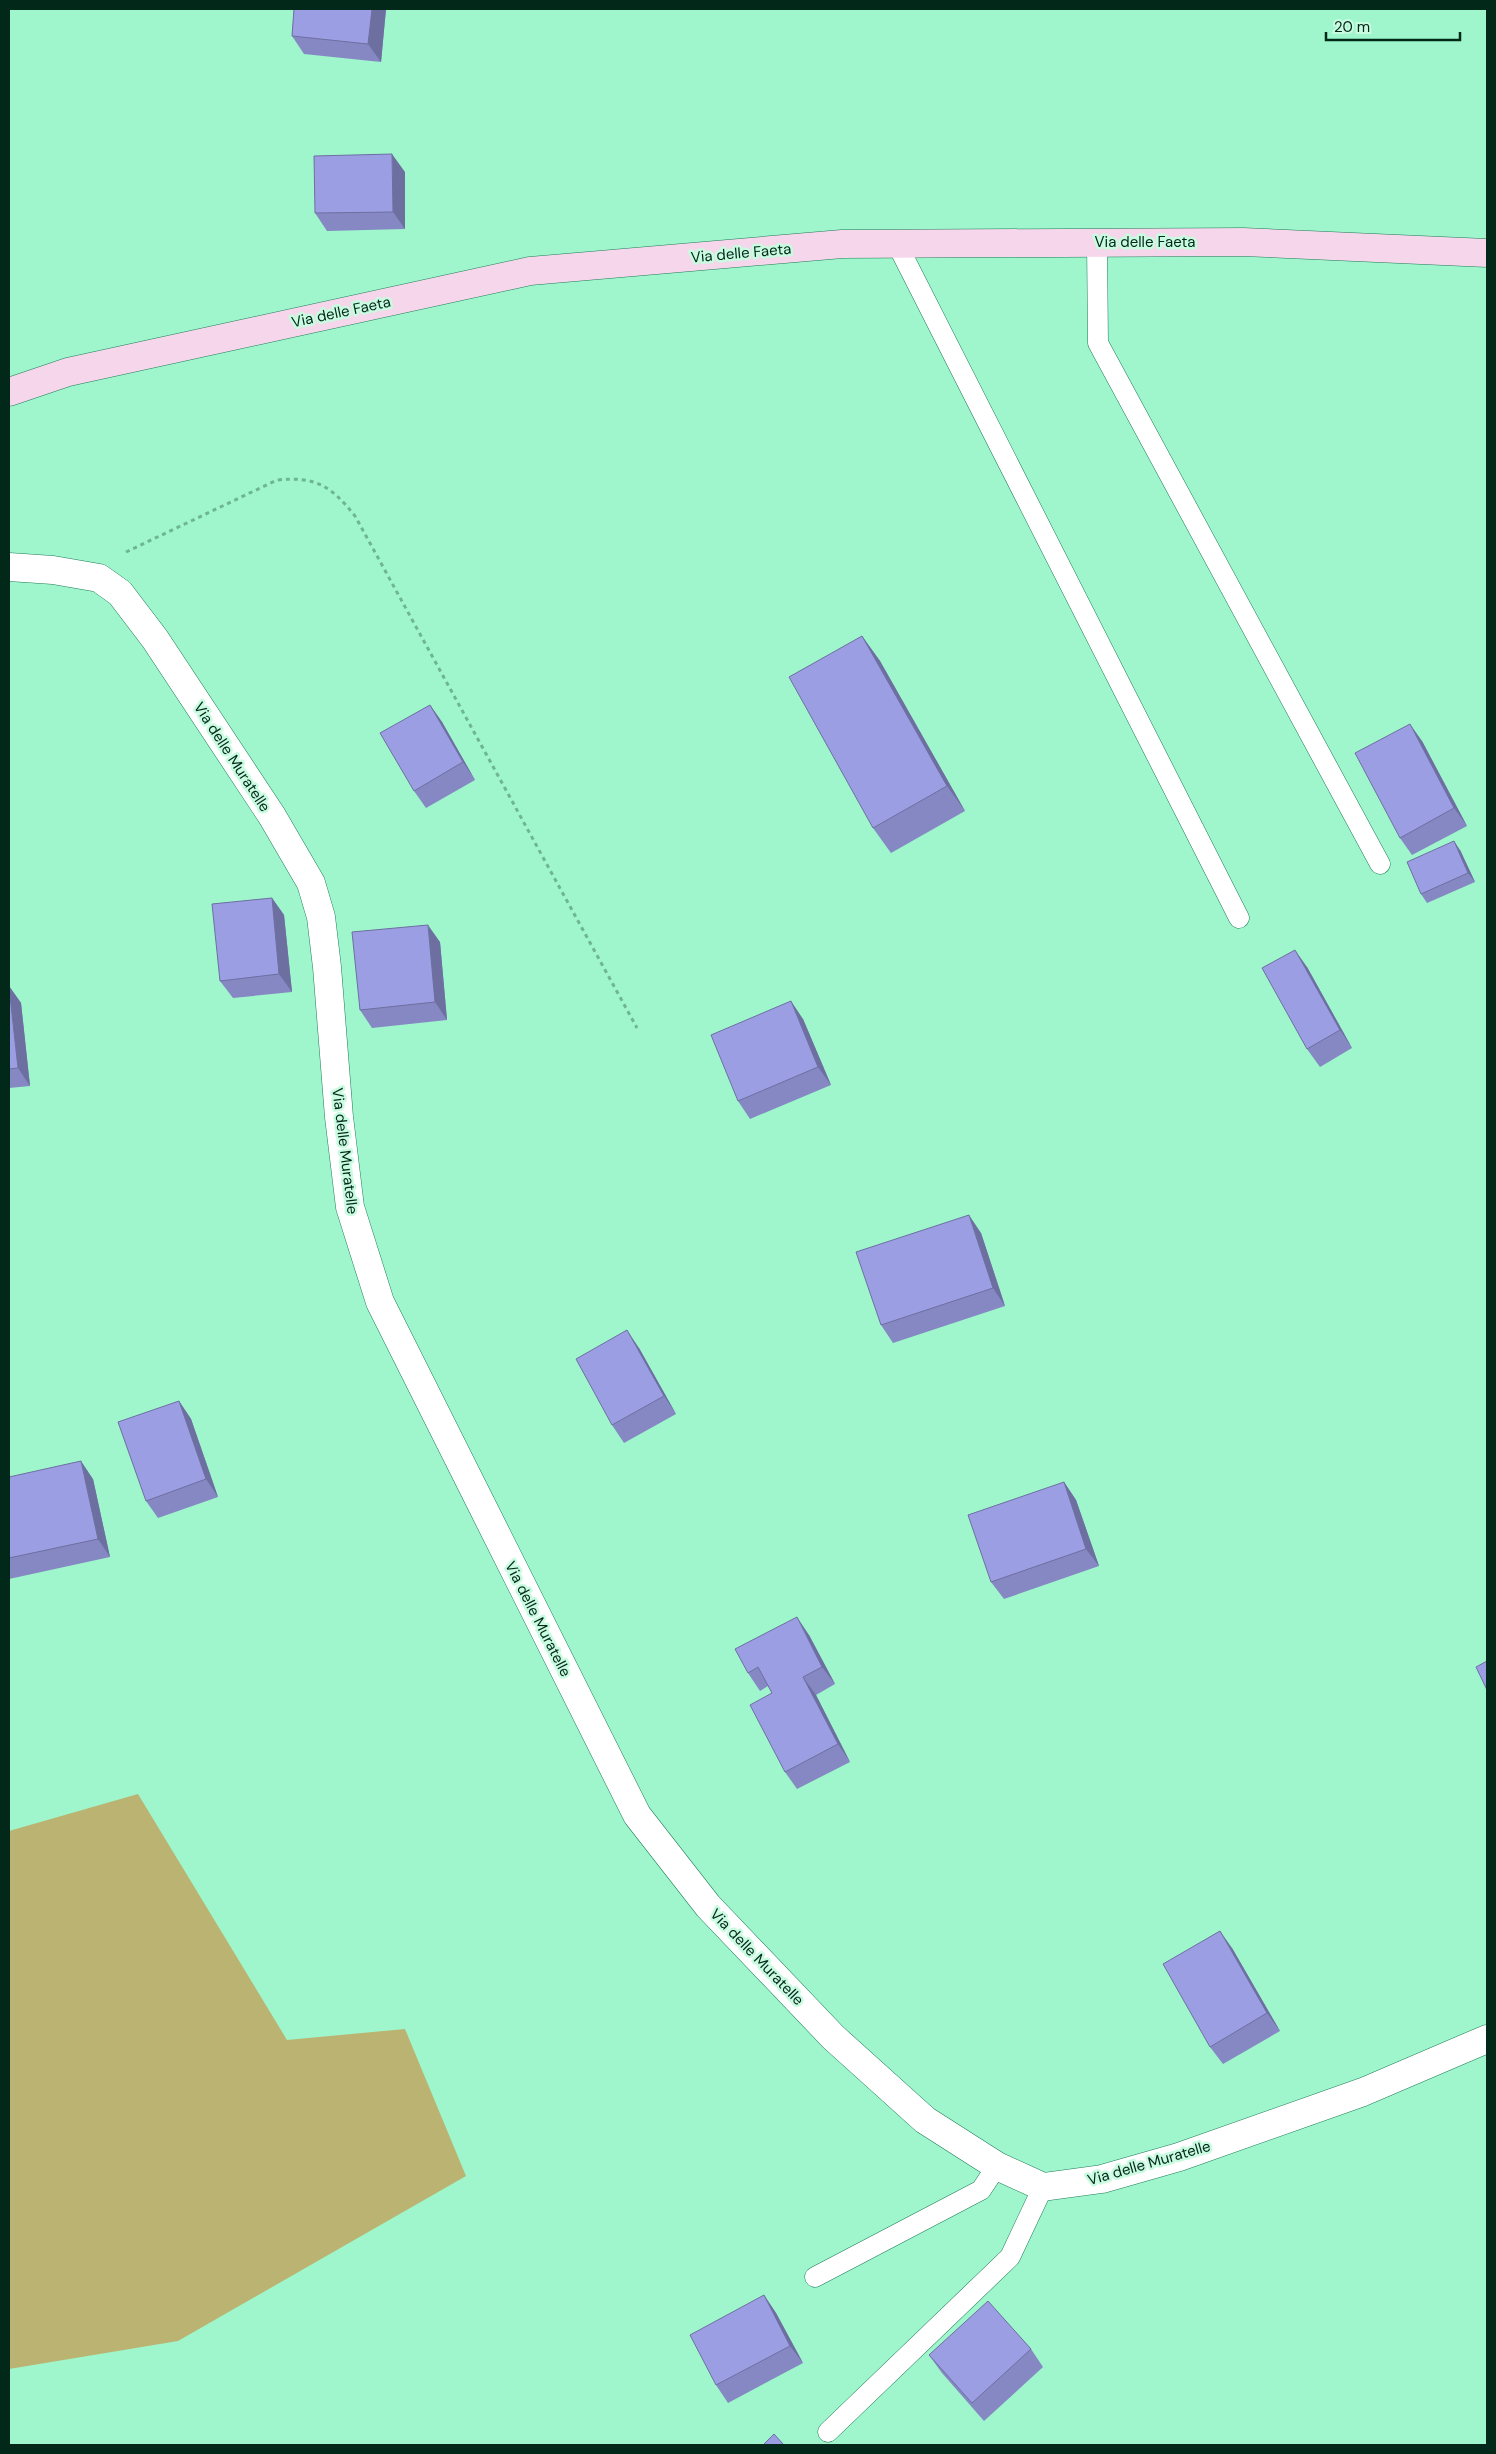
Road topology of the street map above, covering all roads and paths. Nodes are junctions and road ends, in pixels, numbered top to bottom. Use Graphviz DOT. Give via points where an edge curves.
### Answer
graph roads {
  1 [pos="1097,242"];
  2 [pos="896,244"];
  3 [pos="1487,253"];
  4 [pos="9,392"];
  5 [pos="9,567"];
  6 [pos="99,578"];
  7 [pos="1380,864"];
  8 [pos="1239,918"];
  9 [pos="637,1028"];
  10 [pos="1487,2039"];
  11 [pos="998,2166"];
  12 [pos="1043,2187"];
  13 [pos="815,2277"];
  14 [pos="828,2432"];
  1 -- 2 [label="street, Via delle Faeta"];
  1 -- 3 [label="street, Via delle Faeta" via="1243,242"];
  1 -- 7 [label="lane" via="1098,343"];
  2 -- 4 [label="street, Via delle Faeta" via="842,244 530,271 68,372"];
  2 -- 8 [label="lane"];
  5 -- 6 [label="street, Via delle Muratelle"];
  6 -- 9 [label="path" via="114,558 277,480 297,478 317,482 337,494 354,516"];
  6 -- 11 [label="street, Via delle Muratelle" via="120,593 155,639 272,816 311,883 326,950 339,1117 350,1207 380,1302 638,1815 708,1906 833,2037 925,2120"];
  10 -- 12 [label="street, Via delle Muratelle" via="1363,2092 1179,2157 1102,2179"];
  11 -- 12 [label="street, Via delle Muratelle"];
  11 -- 13 [label="lane" via="981,2190"];
  12 -- 14 [label="lane" via="1010,2257"];
}
